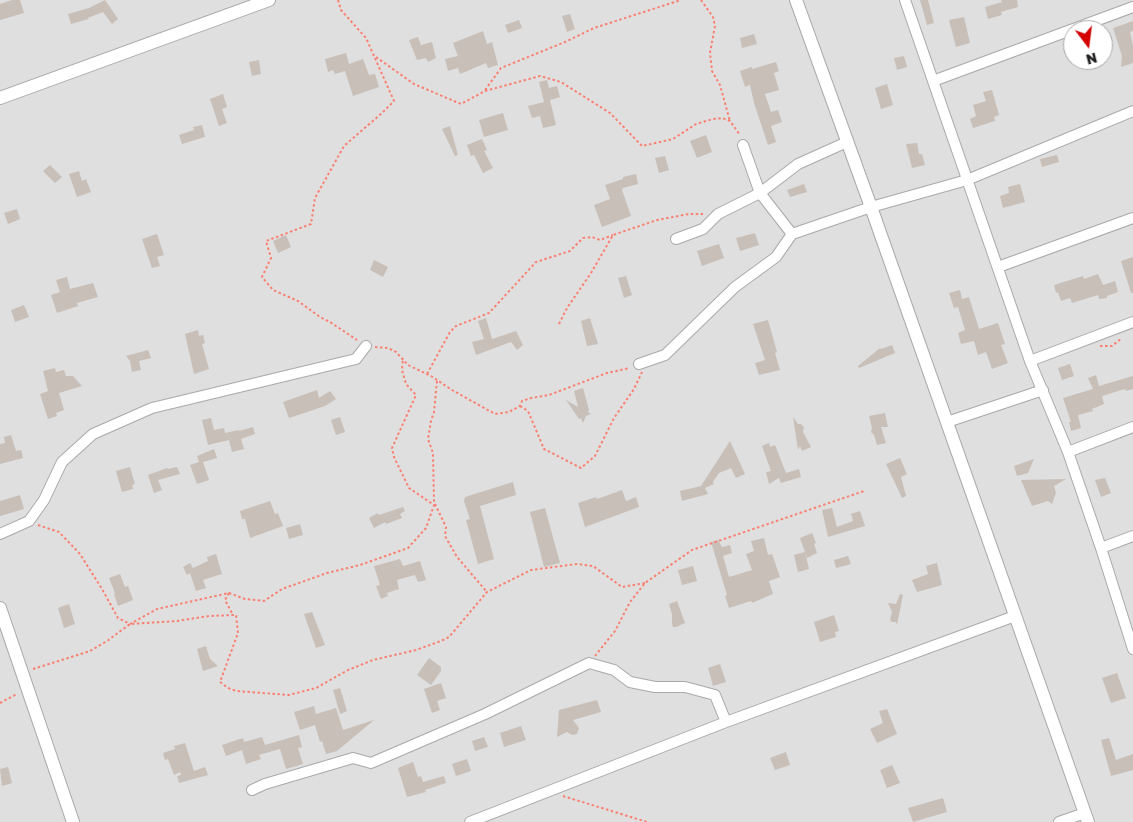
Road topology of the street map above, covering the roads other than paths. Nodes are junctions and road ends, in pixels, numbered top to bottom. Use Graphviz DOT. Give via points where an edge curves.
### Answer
graph roads {
  1 [pos="269,0"];
  2 [pos="796,0"];
  3 [pos="905,0"];
  4 [pos="1133,7"];
  5 [pos="933,81"];
  6 [pos="0,98"];
  7 [pos="1133,111"];
  8 [pos="847,142"];
  9 [pos="742,145"];
  10 [pos="967,180"];
  11 [pos="760,193"];
  12 [pos="871,207"];
  13 [pos="1133,218"];
  14 [pos="792,234"];
  15 [pos="676,239"];
  16 [pos="998,267"];
  17 [pos="1133,322"];
  18 [pos="366,346"];
  19 [pos="1030,361"];
  20 [pos="643,362"];
  21 [pos="1043,390"];
  22 [pos="946,422"];
  23 [pos="1133,427"];
  24 [pos="1068,452"];
  25 [pos="0,534"];
  26 [pos="1133,536"];
  27 [pos="1101,548"];
  28 [pos="0,608"];
  29 [pos="1015,616"];
  30 [pos="1130,628"];
  31 [pos="1133,649"];
  32 [pos="726,722"];
  33 [pos="252,790"];
  34 [pos="1087,817"];
  35 [pos="73,822"];
  36 [pos="470,822"];
  37 [pos="1059,822"];
  1 -- 6 [label="street"];
  2 -- 8 [label="street"];
  3 -- 5 [label="street"];
  4 -- 5 [label="street"];
  5 -- 10 [label="street"];
  7 -- 10 [label="street"];
  8 -- 11 [label="street" via="798,164"];
  8 -- 12 [label="street"];
  9 -- 11 [label="street"];
  10 -- 12 [label="street"];
  10 -- 16 [label="street"];
  11 -- 14 [label="street"];
  11 -- 15 [label="street" via="718,214 703,229"];
  12 -- 14 [label="street"];
  12 -- 22 [label="street"];
  13 -- 16 [label="street"];
  14 -- 20 [label="street" via="776,257 735,287 665,355"];
  16 -- 19 [label="street"];
  17 -- 19 [label="street"];
  18 -- 25 [label="street" via="356,359 152,408 94,434 62,462 44,500 29,522"];
  19 -- 21 [label="street"];
  21 -- 22 [label="street"];
  21 -- 24 [label="street"];
  22 -- 29 [label="street"];
  23 -- 24 [label="street"];
  24 -- 27 [label="street"];
  26 -- 27 [label="street"];
  27 -- 30 [label="street"];
  28 -- 35 [label="street"];
  29 -- 32 [label="street"];
  29 -- 34 [label="street"];
  30 -- 31 [label="street"];
  32 -- 33 [label="street" via="715,695 685,687 655,687 630,682 614,670 589,663 485,714 371,764 353,758"];
  32 -- 36 [label="street"];
  34 -- 37 [label="street"];
}
